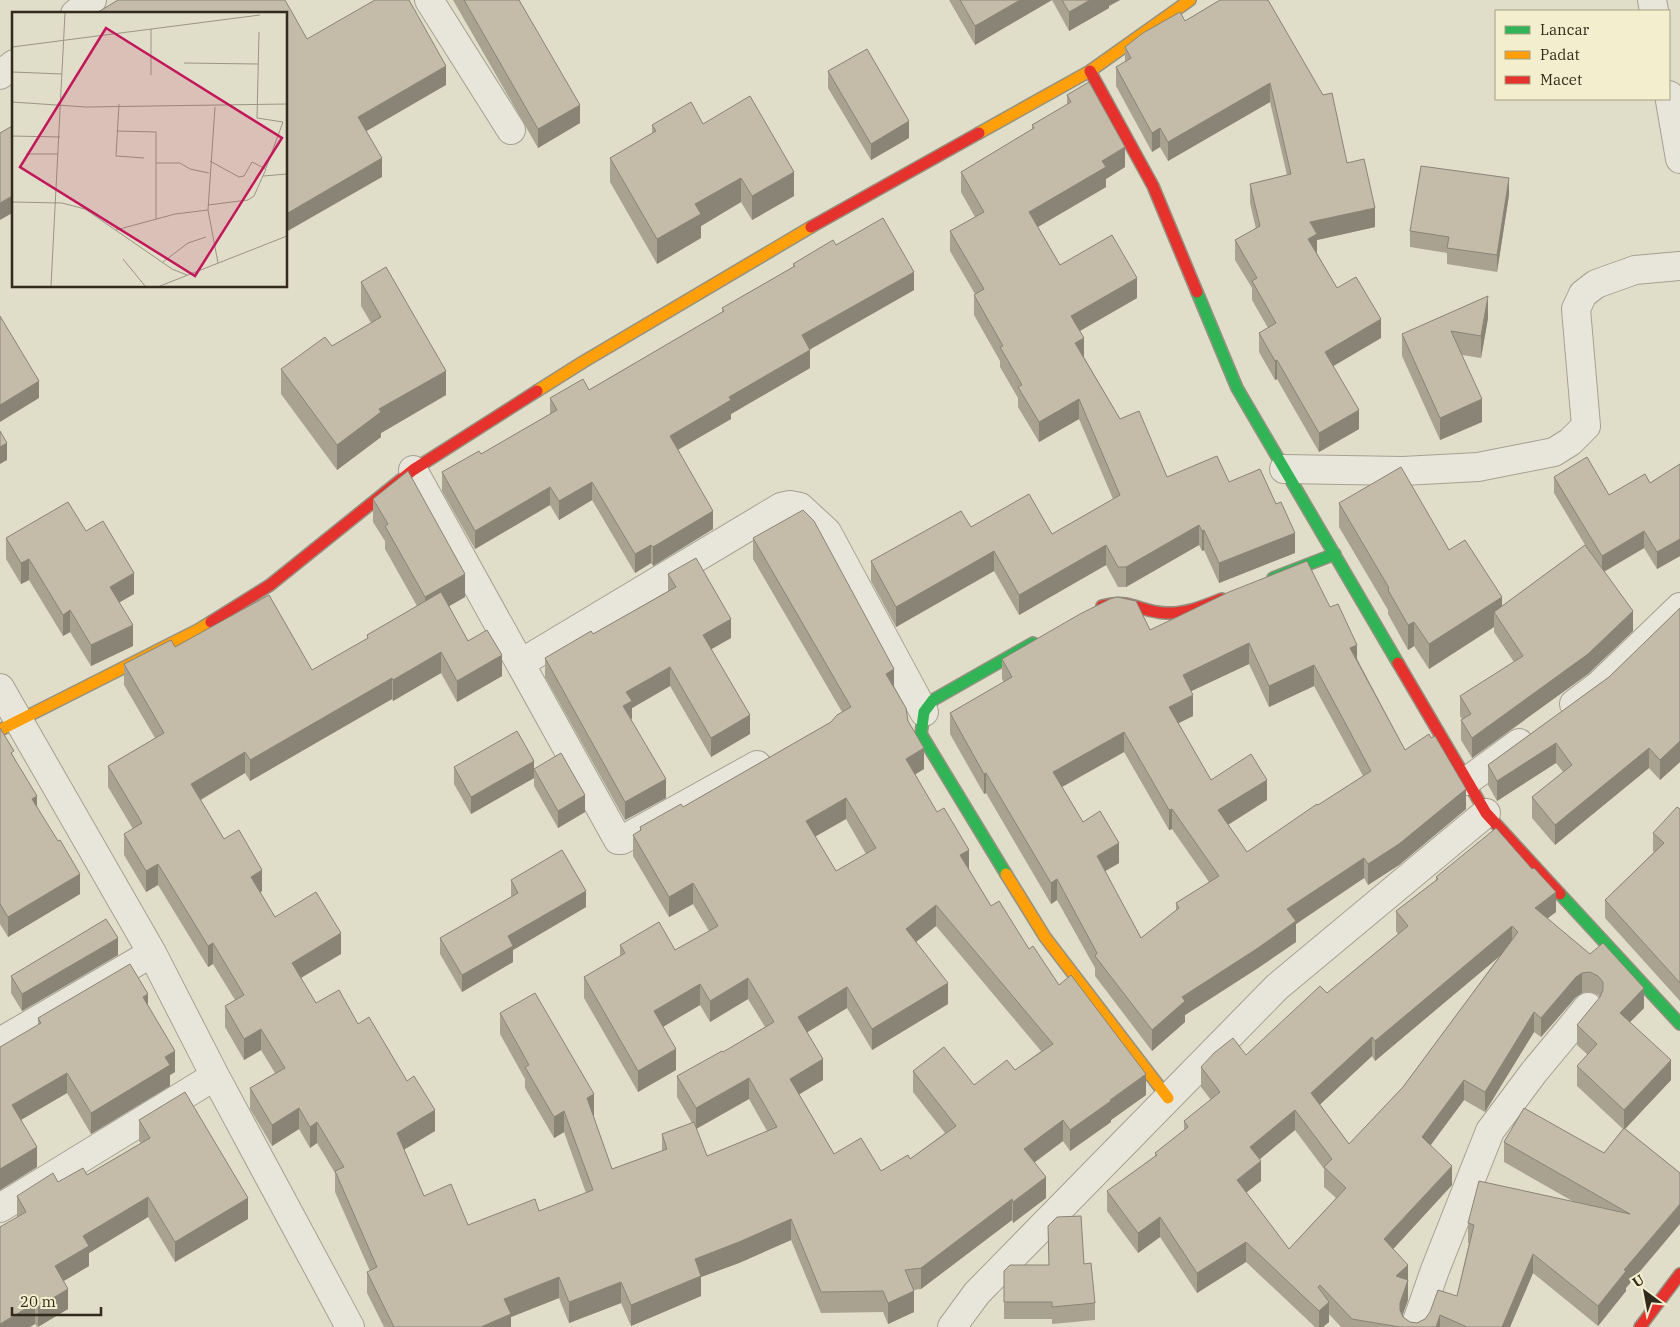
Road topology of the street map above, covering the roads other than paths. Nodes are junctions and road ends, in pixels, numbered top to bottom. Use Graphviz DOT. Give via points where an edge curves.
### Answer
graph roads {
  1 [pos="92,0"];
  2 [pos="429,0"];
  3 [pos="1190,0"];
  4 [pos="77,12"];
  5 [pos="12,66"];
  6 [pos="1090,71"];
  7 [pos="0,75"];
  8 [pos="1670,100"];
  9 [pos="511,130"];
  10 [pos="1680,159"];
  11 [pos="1680,266"];
  12 [pos="1284,469"];
  13 [pos="414,470"];
  14 [pos="1335,554"];
  15 [pos="1261,583"];
  16 [pos="1233,594"];
  17 [pos="1680,607"];
  18 [pos="1093,610"];
  19 [pos="1042,638"];
  20 [pos="521,663"];
  21 [pos="0,688"];
  22 [pos="924,712"];
  23 [pos="9,725"];
  24 [pos="779,753"];
  25 [pos="1467,781"];
  26 [pos="1486,813"];
  27 [pos="152,952"];
  28 [pos="1588,1007"];
  29 [pos="1680,1024"];
  30 [pos="0,1042"];
  31 [pos="215,1076"];
  32 [pos="1168,1098"];
  33 [pos="0,1208"];
  34 [pos="1680,1274"];
  35 [pos="350,1327"];
  36 [pos="952,1327"];
  37 [pos="1415,1327"];
  38 [pos="1640,1327"];
  1 -- 4 [label="street"];
  2 -- 9 [label="street"];
  3 -- 6 [label="street"];
  5 -- 7 [label="street"];
  6 -- 12 [label="street" via="1153,186 1237,388"];
  6 -- 13 [label="street" via="778,246 583,362"];
  8 -- 10 [label="street"];
  11 -- 12 [label="street" via="1635,270 1596,284 1583,294 1576,309 1586,426 1554,452 1478,467 1402,471"];
  12 -- 14 [label="street"];
  13 -- 20 [label="street"];
  13 -- 23 [label="street" via="270,585 198,630"];
  14 -- 15 [label="street"];
  14 -- 25 [label="street"];
  16 -- 18 [label="street" via="1187,612 1159,612 1115,602"];
  17 -- 25 [label="street" via="1598,686"];
  19 -- 22 [label="street" via="932,700"];
  20 -- 22 [label="street" via="780,507 790,504 800,507 827,532"];
  20 -- 24 [label="street" via="620,841"];
  21 -- 23 [label="street"];
  22 -- 32 [label="street" via="921,734 1045,937"];
  23 -- 27 [label="street"];
  25 -- 26 [label="street"];
  26 -- 29 [label="street"];
  26 -- 32 [label="street" via="1277,987"];
  27 -- 30 [label="street"];
  27 -- 31 [label="street"];
  28 -- 37 [label="street" via="1490,1131 1434,1270"];
  31 -- 33 [label="street"];
  31 -- 35 [label="street"];
  32 -- 36 [label="street" via="977,1293"];
  34 -- 38 [label="street"];
}
